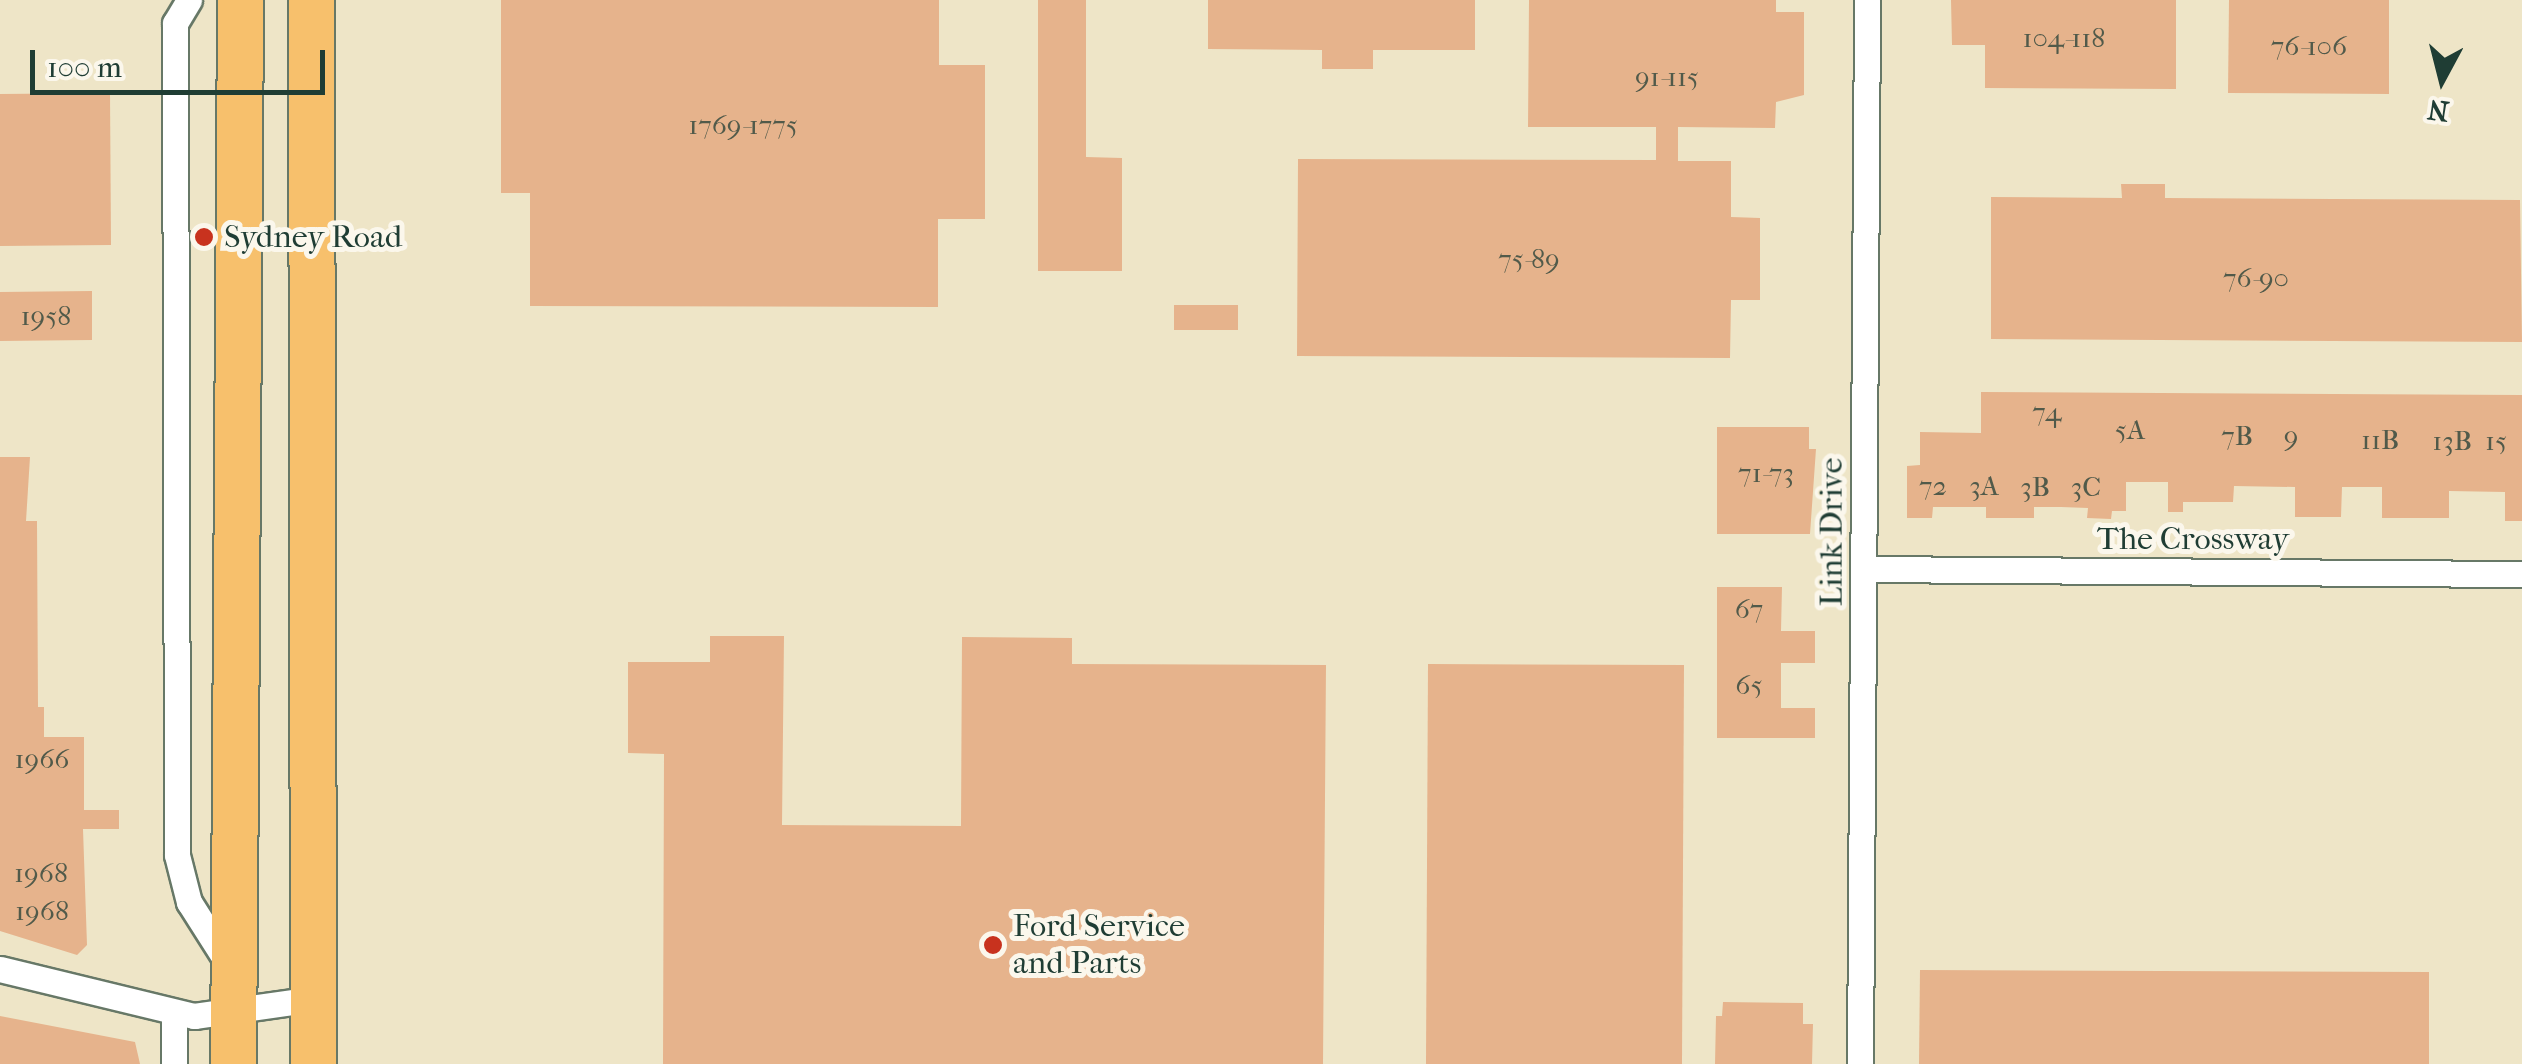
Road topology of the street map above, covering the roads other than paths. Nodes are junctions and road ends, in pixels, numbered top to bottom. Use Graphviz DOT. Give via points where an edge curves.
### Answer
graph roads {
  1 [pos="189,0"];
  2 [pos="240,0"];
  3 [pos="311,0"];
  4 [pos="1867,0"];
  5 [pos="175,11"];
  6 [pos="1864,568"];
  7 [pos="2522,574"];
  8 [pos="0,969"];
  9 [pos="232,991"];
  10 [pos="314,999"];
  11 [pos="174,1013"];
  12 [pos="174,1064"];
  13 [pos="233,1064"];
  14 [pos="313,1064"];
  15 [pos="1860,1064"];
  1 -- 5 [label="street"];
  2 -- 9 [label="highway"];
  3 -- 10 [label="highway"];
  4 -- 6 [label="street, Link Drive"];
  5 -- 9 [label="street" via="177,855 189,902"];
  6 -- 7 [label="street, The Crossway"];
  6 -- 15 [label="street, Link Drive"];
  8 -- 11 [label="street"];
  9 -- 10 [label="street"];
  9 -- 11 [label="street"];
  9 -- 13 [label="highway"];
  10 -- 14 [label="highway"];
  11 -- 12 [label="street"];
}
